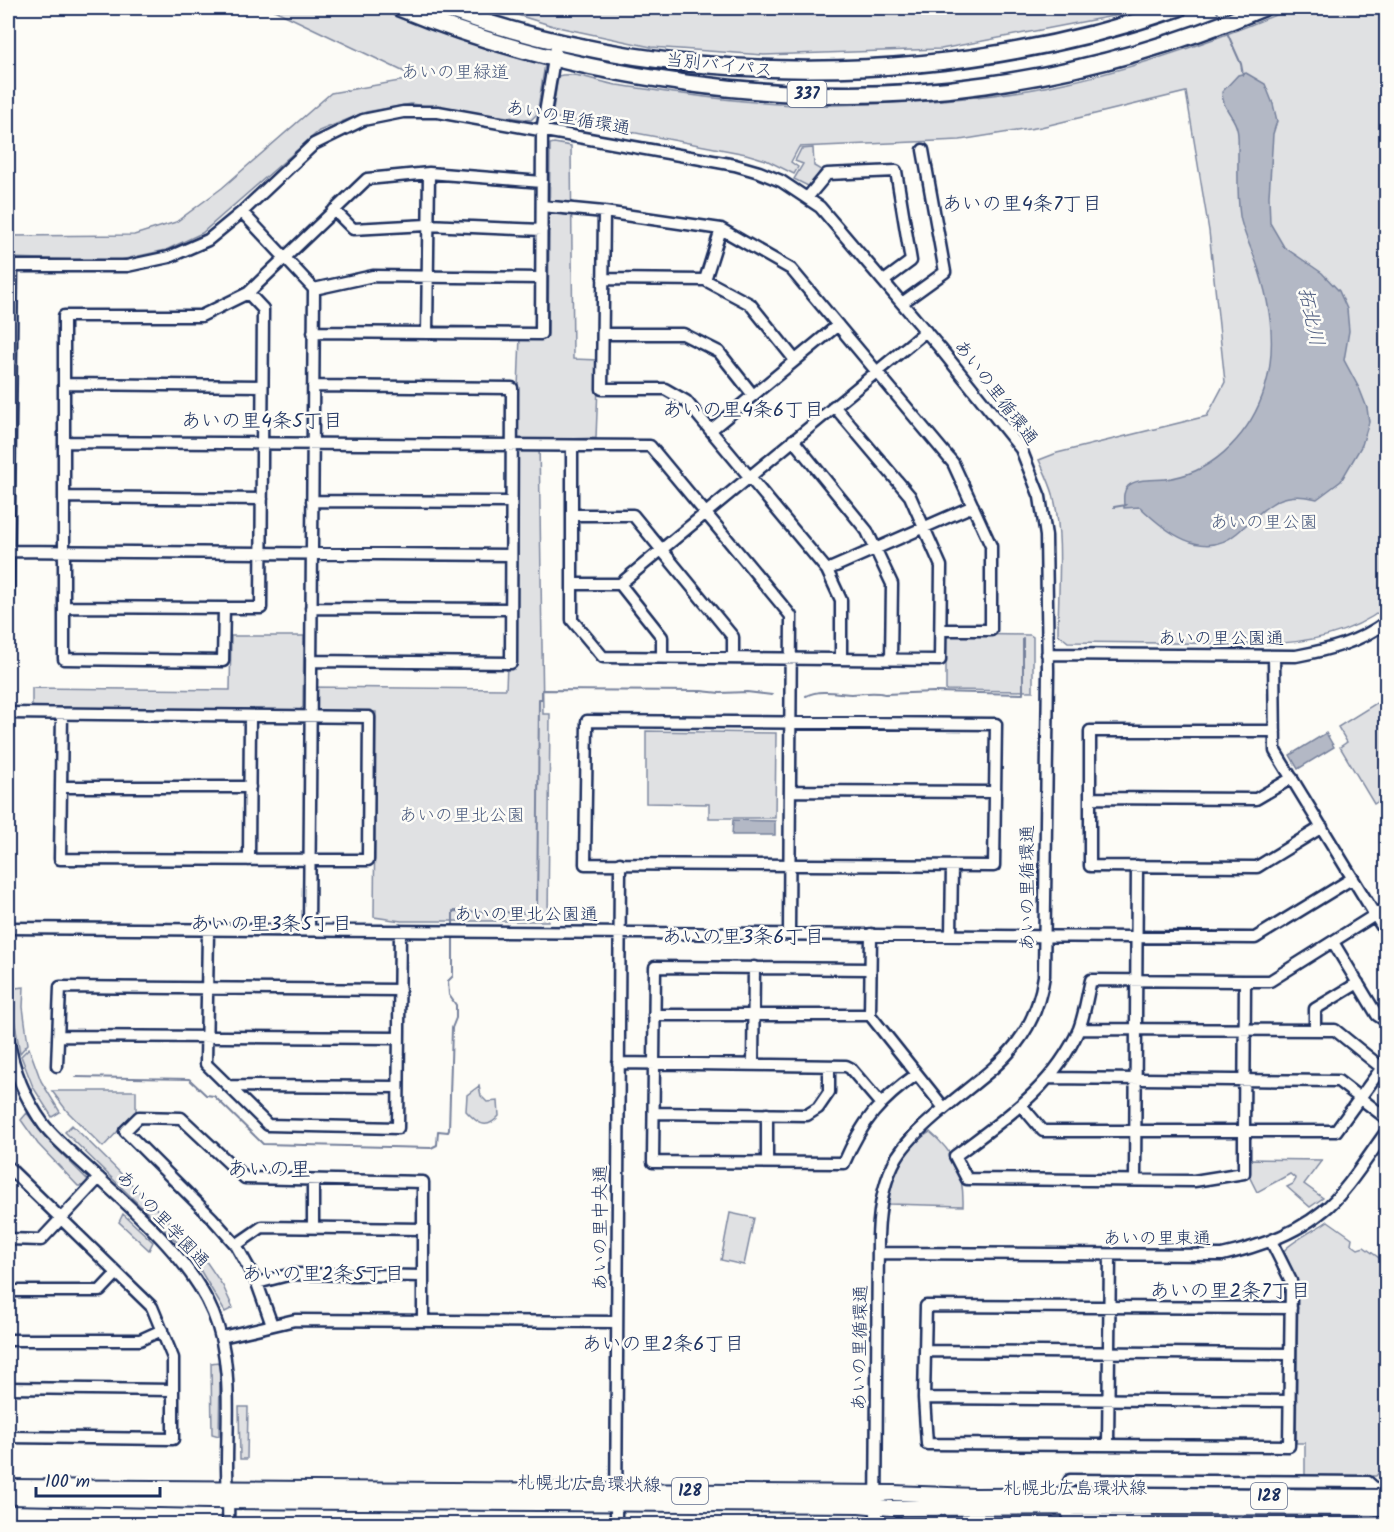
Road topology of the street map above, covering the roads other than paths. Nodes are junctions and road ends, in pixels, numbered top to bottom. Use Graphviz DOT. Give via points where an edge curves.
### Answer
graph roads {
  1 [pos="399,8"];
  2 [pos="443,8"];
  3 [pos="1179,8"];
  4 [pos="1263,8"];
  5 [pos="556,41"];
  6 [pos="554,57"];
  7 [pos="542,130"];
  8 [pos="923,150"];
  9 [pos="429,173"];
  10 [pos="542,182"];
  11 [pos="807,198"];
  12 [pos="542,206"];
  13 [pos="334,210"];
  14 [pos="242,212"];
  15 [pos="604,212"];
  16 [pos="427,225"];
  17 [pos="721,229"];
  18 [pos="542,231"];
  19 [pos="284,258"];
  20 [pos="10,266"];
  21 [pos="428,276"];
  22 [pos="541,278"];
  23 [pos="603,279"];
  24 [pos="705,280"];
  25 [pos="884,281"];
  26 [pos="314,289"];
  27 [pos="248,293"];
  28 [pos="902,303"];
  29 [pos="838,325"];
  30 [pos="926,331"];
  31 [pos="313,332"];
  32 [pos="428,333"];
  33 [pos="603,334"];
  34 [pos="795,360"];
  35 [pos="876,371"];
  36 [pos="64,384"];
  37 [pos="262,386"];
  38 [pos="313,386"];
  39 [pos="753,395"];
  40 [pos="834,406"];
  41 [pos="711,430"];
  42 [pos="793,440"];
  43 [pos="64,442"];
  44 [pos="262,444"];
  45 [pos="312,444"];
  46 [pos="512,445"];
  47 [pos="572,446"];
  48 [pos="749,476"];
  49 [pos="64,497"];
  50 [pos="9,499"];
  51 [pos="262,499"];
  52 [pos="312,501"];
  53 [pos="512,502"];
  54 [pos="973,506"];
  55 [pos="705,512"];
  56 [pos="572,514"];
  57 [pos="924,527"];
  58 [pos="661,549"];
  59 [pos="875,549"];
  60 [pos="8,551"];
  61 [pos="64,552"];
  62 [pos="262,554"];
  63 [pos="312,554"];
  64 [pos="511,555"];
  65 [pos="827,570"];
  66 [pos="572,584"];
  67 [pos="620,584"];
  68 [pos="8,596"];
  69 [pos="64,607"];
  70 [pos="224,608"];
  71 [pos="311,608"];
  72 [pos="511,609"];
  73 [pos="1386,622"];
  74 [pos="941,630"];
  75 [pos="1047,654"];
  76 [pos="1274,656"];
  77 [pos="662,658"];
  78 [pos="733,658"];
  79 [pos="790,659"];
  80 [pos="842,659"];
  81 [pos="891,660"];
  82 [pos="311,661"];
  83 [pos="8,713"];
  84 [pos="62,714"];
  85 [pos="250,716"];
  86 [pos="310,717"];
  87 [pos="790,722"];
  88 [pos="1275,731"];
  89 [pos="1292,778"];
  90 [pos="61,787"];
  91 [pos="250,787"];
  92 [pos="790,790"];
  93 [pos="995,792"];
  94 [pos="1090,798"];
  95 [pos="1322,827"];
  96 [pos="249,860"];
  97 [pos="310,860"];
  98 [pos="620,864"];
  99 [pos="789,865"];
  100 [pos="952,866"];
  101 [pos="1137,866"];
  102 [pos="1353,878"];
  103 [pos="1386,908"];
  104 [pos="1375,915"];
  105 [pos="8,928"];
  106 [pos="208,930"];
  107 [pos="309,930"];
  108 [pos="400,931"];
  109 [pos="620,932"];
  110 [pos="1386,933"];
  111 [pos="789,934"];
  112 [pos="871,934"];
  113 [pos="951,935"];
  114 [pos="1045,936"];
  115 [pos="1136,937"];
  116 [pos="1333,942"];
  117 [pos="754,968"];
  118 [pos="870,969"];
  119 [pos="1136,980"];
  120 [pos="1245,981"];
  121 [pos="1358,983"];
  122 [pos="207,988"];
  123 [pos="400,990"];
  124 [pos="654,1015"];
  125 [pos="754,1016"];
  126 [pos="870,1016"];
  127 [pos="1386,1021"];
  128 [pos="1079,1029"];
  129 [pos="1136,1030"];
  130 [pos="1315,1030"];
  131 [pos="1245,1031"];
  132 [pos="58,1036"];
  133 [pos="8,1037"];
  134 [pos="207,1037"];
  135 [pos="399,1038"];
  136 [pos="618,1063"];
  137 [pos="654,1064"];
  138 [pos="753,1065"];
  139 [pos="1384,1065"];
  140 [pos="57,1066"];
  141 [pos="830,1066"];
  142 [pos="917,1074"];
  143 [pos="1049,1078"];
  144 [pos="1136,1080"];
  145 [pos="1245,1081"];
  146 [pos="228,1086"];
  147 [pos="398,1087"];
  148 [pos="1360,1099"];
  149 [pos="880,1103"];
  150 [pos="1021,1105"];
  151 [pos="944,1108"];
  152 [pos="654,1113"];
  153 [pos="767,1114"];
  154 [pos="1386,1118"];
  155 [pos="1135,1130"];
  156 [pos="1244,1131"];
  157 [pos="1386,1132"];
  158 [pos="767,1162"];
  159 [pos="8,1167"];
  160 [pos="99,1179"];
  161 [pos="314,1180"];
  162 [pos="1135,1180"];
  163 [pos="60,1218"];
  164 [pos="313,1227"];
  165 [pos="423,1229"];
  166 [pos="8,1239"];
  167 [pos="1271,1241"];
  168 [pos="236,1245"];
  169 [pos="878,1253"];
  170 [pos="1110,1255"];
  171 [pos="117,1273"];
  172 [pos="423,1276"];
  173 [pos="257,1283"];
  174 [pos="8,1291"];
  175 [pos="1108,1307"];
  176 [pos="1291,1308"];
  177 [pos="423,1320"];
  178 [pos="617,1322"];
  179 [pos="272,1325"];
  180 [pos="162,1330"];
  181 [pos="222,1336"];
  182 [pos="8,1340"];
  183 [pos="925,1351"];
  184 [pos="1108,1353"];
  185 [pos="1290,1354"];
  186 [pos="8,1388"];
  187 [pos="173,1390"];
  188 [pos="924,1398"];
  189 [pos="1108,1399"];
  190 [pos="1290,1401"];
  191 [pos="8,1437"];
  192 [pos="1108,1445"];
  193 [pos="8,1487"];
  194 [pos="228,1495"];
  195 [pos="8,1497"];
  196 [pos="616,1497"];
  197 [pos="1386,1497"];
  198 [pos="875,1499"];
  199 [pos="1063,1501"];
  200 [pos="1152,1501"];
  201 [pos="1386,1508"];
  202 [pos="228,1524"];
  203 [pos="616,1524"];
  204 [pos="876,1524"];
  1 -- 6 [label="highway, 当別バイパス / 337"];
  2 -- 5 [label="highway, 当別バイパス / 337"];
  3 -- 5 [label="highway, 当別バイパス / 337" via="1085,36 986,55 903,65 800,68 683,62"];
  4 -- 6 [label="highway, 当別バイパス / 337" via="1089,66 983,86 900,93 796,93 737,88 637,75"];
  5 -- 6 [label="street"];
  6 -- 7 [label="street"];
  7 -- 10 [label="street"];
  7 -- 11 [label="street, あいの里循環通" via="759,171"];
  7 -- 14 [label="street, あいの里循環通" via="438,112 403,112 363,120 314,144"];
  8 -- 28 [label="street" via="945,272"];
  9 -- 10 [label="street"];
  9 -- 13 [label="street" via="367,178"];
  9 -- 16 [label="street"];
  10 -- 12 [label="street"];
  11 -- 25 [label="street, あいの里循環通" via="820,207"];
  11 -- 25 [label="street" via="827,174 896,171 911,261"];
  12 -- 15 [label="street"];
  12 -- 18 [label="street"];
  13 -- 16 [label="street" via="353,229"];
  13 -- 19 [label="street"];
  14 -- 19 [label="street"];
  14 -- 20 [label="street, あいの里循環通" via="208,240 148,263"];
  15 -- 17 [label="street"];
  15 -- 23 [label="street"];
  16 -- 18 [label="street"];
  16 -- 21 [label="street"];
  17 -- 24 [label="street"];
  17 -- 29 [label="street" via="791,269"];
  18 -- 22 [label="street"];
  19 -- 26 [label="street"];
  19 -- 27 [label="street"];
  20 -- 50 [label="street"];
  21 -- 22 [label="street"];
  21 -- 26 [label="street" via="373,276"];
  21 -- 32 [label="street"];
  22 -- 32 [label="street" via="541,334"];
  23 -- 24 [label="street"];
  23 -- 33 [label="street"];
  24 -- 34 [label="street" via="750,304"];
  25 -- 28 [label="street, あいの里循環通"];
  26 -- 31 [label="street"];
  27 -- 36 [label="street" via="201,316 64,316"];
  27 -- 37 [label="street" via="263,309"];
  28 -- 30 [label="street, あいの里循環通"];
  29 -- 34 [label="street"];
  29 -- 35 [label="street"];
  30 -- 35 [label="street"];
  30 -- 75 [label="street, あいの里循環通" via="1021,450 1040,496 1046,536"];
  31 -- 32 [label="street"];
  31 -- 38 [label="street"];
  33 -- 39 [label="street" via="683,334 719,352"];
  33 -- 41 [label="street" via="602,389 665,389 686,401"];
  34 -- 39 [label="street"];
  35 -- 40 [label="street"];
  35 -- 54 [label="street" via="953,463"];
  36 -- 37 [label="street"];
  36 -- 43 [label="street"];
  37 -- 44 [label="street"];
  38 -- 45 [label="street"];
  38 -- 46 [label="street" via="512,388"];
  39 -- 41 [label="street"];
  40 -- 42 [label="street"];
  40 -- 57 [label="street" via="910,496"];
  41 -- 48 [label="street"];
  42 -- 48 [label="street"];
  42 -- 59 [label="street" via="867,531"];
  43 -- 44 [label="street"];
  43 -- 49 [label="street"];
  44 -- 45 [label="street"];
  44 -- 51 [label="street"];
  45 -- 46 [label="street"];
  45 -- 52 [label="street"];
  46 -- 47 [label="street"];
  46 -- 53 [label="street"];
  47 -- 55 [label="street" via="650,446"];
  47 -- 56 [label="street"];
  48 -- 55 [label="street"];
  48 -- 65 [label="street"];
  49 -- 51 [label="street"];
  49 -- 61 [label="street"];
  50 -- 60 [label="street"];
  51 -- 62 [label="street"];
  52 -- 53 [label="street"];
  52 -- 63 [label="street"];
  53 -- 64 [label="street"];
  54 -- 57 [label="street"];
  54 -- 74 [label="street" via="991,546 991,630"];
  55 -- 58 [label="street"];
  55 -- 79 [label="street" via="791,616"];
  56 -- 58 [label="street" via="633,515"];
  56 -- 66 [label="street"];
  57 -- 59 [label="street"];
  57 -- 74 [label="street" via="941,566"];
  58 -- 67 [label="street"];
  58 -- 78 [label="street" via="733,637"];
  59 -- 65 [label="street"];
  59 -- 81 [label="street" via="892,584"];
  60 -- 61 [label="street"];
  60 -- 68 [label="street"];
  61 -- 62 [label="street"];
  61 -- 69 [label="street"];
  62 -- 63 [label="street"];
  62 -- 70 [label="street" via="261,608"];
  63 -- 64 [label="street"];
  63 -- 71 [label="street"];
  64 -- 72 [label="street"];
  65 -- 80 [label="street" via="841,600"];
  66 -- 67 [label="street"];
  66 -- 77 [label="street" via="572,620 603,657"];
  67 -- 77 [label="street" via="662,637"];
  69 -- 70 [label="street"];
  69 -- 70 [label="street" via="64,659 223,661"];
  71 -- 72 [label="street"];
  71 -- 82 [label="street"];
  72 -- 82 [label="street" via="511,663"];
  73 -- 76 [label="street, あいの里公園通" via="1354,641 1328,650"];
  74 -- 81 [label="street" via="940,660"];
  75 -- 76 [label="street, あいの里公園通"];
  75 -- 114 [label="street, あいの里循環通"];
  76 -- 88 [label="street"];
  77 -- 78 [label="street"];
  78 -- 79 [label="street"];
  79 -- 80 [label="street"];
  79 -- 87 [label="street"];
  80 -- 81 [label="street"];
  82 -- 86 [label="street"];
  83 -- 84 [label="street"];
  84 -- 85 [label="street"];
  84 -- 90 [label="street"];
  85 -- 86 [label="street"];
  85 -- 91 [label="street"];
  86 -- 97 [label="street"];
  86 -- 97 [label="street" via="369,717 368,860"];
  87 -- 92 [label="street"];
  87 -- 93 [label="street" via="996,724"];
  87 -- 98 [label="street" via="587,721 585,864"];
  88 -- 89 [label="street" via="1275,751"];
  88 -- 94 [label="street" via="1090,731"];
  89 -- 94 [label="street" via="1256,799"];
  89 -- 95 [label="street"];
  90 -- 91 [label="street"];
  90 -- 96 [label="street" via="60,859"];
  91 -- 96 [label="street"];
  92 -- 93 [label="street"];
  92 -- 99 [label="street"];
  93 -- 100 [label="street" via="994,866"];
  94 -- 101 [label="street" via="1090,866"];
  95 -- 101 [label="street" via="1257,867"];
  95 -- 102 [label="street"];
  96 -- 97 [label="street"];
  97 -- 107 [label="street"];
  98 -- 99 [label="street"];
  98 -- 109 [label="street, あいの里中央通"];
  99 -- 100 [label="street"];
  99 -- 111 [label="street"];
  100 -- 113 [label="street"];
  101 -- 115 [label="street"];
  102 -- 104 [label="street"];
  102 -- 115 [label="street, あいの里北公園通" via="1255,938"];
  103 -- 104 [label="street"];
  104 -- 110 [label="street"];
  104 -- 116 [label="street"];
  105 -- 106 [label="street, あいの里北公園通"];
  106 -- 107 [label="street, あいの里北公園通"];
  106 -- 122 [label="street"];
  107 -- 108 [label="street, あいの里北公園通"];
  108 -- 109 [label="street, あいの里北公園通"];
  108 -- 123 [label="street"];
  109 -- 111 [label="street, あいの里北公園通"];
  109 -- 136 [label="street, あいの里中央通"];
  111 -- 112 [label="street, あいの里北公園通"];
  112 -- 113 [label="street, あいの里北公園通"];
  112 -- 118 [label="street"];
  113 -- 114 [label="street, あいの里北公園通"];
  114 -- 115 [label="street, あいの里北公園通"];
  114 -- 151 [label="street, あいの里循環通" via="1042,991 1030,1024 999,1064"];
  115 -- 119 [label="street"];
  116 -- 120 [label="street" via="1270,981"];
  116 -- 121 [label="street"];
  117 -- 118 [label="street"];
  117 -- 124 [label="street" via="655,967"];
  117 -- 125 [label="street"];
  118 -- 126 [label="street"];
  119 -- 120 [label="street"];
  119 -- 128 [label="street" via="1091,980"];
  119 -- 129 [label="street"];
  120 -- 131 [label="street"];
  121 -- 127 [label="street" via="1377,1015"];
  121 -- 130 [label="street" via="1315,1009"];
  122 -- 123 [label="street"];
  122 -- 132 [label="street" via="60,987"];
  122 -- 134 [label="street"];
  123 -- 135 [label="street"];
  124 -- 125 [label="street"];
  124 -- 137 [label="street"];
  125 -- 126 [label="street"];
  125 -- 138 [label="street"];
  126 -- 142 [label="street"];
  128 -- 129 [label="street"];
  128 -- 143 [label="street"];
  129 -- 131 [label="street"];
  129 -- 144 [label="street"];
  130 -- 131 [label="street"];
  130 -- 139 [label="street" via="1335,1030"];
  131 -- 145 [label="street"];
  132 -- 134 [label="street"];
  132 -- 140 [label="street"];
  133 -- 160 [label="street, あいの里学園通" via="18,1078 30,1103 45,1126"];
  134 -- 135 [label="street"];
  134 -- 146 [label="street" via="206,1064"];
  135 -- 147 [label="street"];
  136 -- 137 [label="street"];
  136 -- 178 [label="street, あいの里中央通"];
  137 -- 138 [label="street"];
  137 -- 152 [label="street"];
  138 -- 141 [label="street"];
  139 -- 148 [label="street"];
  141 -- 149 [label="street" via="850,1068"];
  141 -- 153 [label="street" via="829,1092 811,1114"];
  142 -- 149 [label="street"];
  142 -- 151 [label="street"];
  143 -- 144 [label="street"];
  143 -- 150 [label="street"];
  144 -- 145 [label="street"];
  144 -- 155 [label="street"];
  145 -- 148 [label="street" via="1338,1081"];
  145 -- 156 [label="street"];
  146 -- 147 [label="street"];
  146 -- 147 [label="street" via="268,1125 398,1128"];
  148 -- 154 [label="street"];
  148 -- 156 [label="street" via="1336,1131"];
  149 -- 158 [label="street" via="844,1163"];
  150 -- 155 [label="street" via="1043,1131"];
  150 -- 162 [label="street" via="956,1156 967,1179"];
  151 -- 169 [label="street, あいの里循環通" via="913,1136 890,1171 879,1217"];
  152 -- 153 [label="street"];
  152 -- 158 [label="street" via="653,1162"];
  153 -- 158 [label="street"];
  155 -- 156 [label="street"];
  155 -- 162 [label="street"];
  156 -- 162 [label="street" via="1244,1173 1194,1181"];
  157 -- 167 [label="street, あいの里東通" via="1324,1211"];
  159 -- 163 [label="street"];
  160 -- 163 [label="street"];
  160 -- 181 [label="street, あいの里学園通" via="184,1263 199,1284"];
  161 -- 164 [label="street"];
  161 -- 165 [label="street" via="423,1182"];
  161 -- 168 [label="street" via="244,1178 182,1119 139,1117 125,1131"];
  163 -- 166 [label="street" via="40,1239"];
  163 -- 171 [label="street"];
  164 -- 165 [label="street"];
  164 -- 168 [label="street" via="261,1227"];
  165 -- 172 [label="street"];
  167 -- 170 [label="street, あいの里東通" via="1222,1255"];
  167 -- 176 [label="street" via="1291,1281"];
  168 -- 173 [label="street"];
  169 -- 170 [label="street, あいの里東通"];
  169 -- 198 [label="street, あいの里循環通"];
  170 -- 175 [label="street"];
  171 -- 174 [label="street" via="100,1291"];
  171 -- 180 [label="street" via="152,1307"];
  172 -- 173 [label="street" via="292,1274"];
  172 -- 177 [label="street"];
  173 -- 179 [label="street"];
  175 -- 176 [label="street"];
  175 -- 183 [label="street" via="926,1306"];
  175 -- 184 [label="street"];
  176 -- 185 [label="street"];
  177 -- 178 [label="street"];
  177 -- 179 [label="street" via="295,1320"];
  178 -- 196 [label="street, あいの里中央通"];
  179 -- 181 [label="street"];
  180 -- 182 [label="street" via="140,1340"];
  180 -- 187 [label="street" via="173,1358"];
  181 -- 194 [label="street, あいの里学園通" via="227,1375"];
  183 -- 184 [label="street"];
  183 -- 188 [label="street"];
  184 -- 185 [label="street"];
  184 -- 189 [label="street"];
  185 -- 190 [label="street"];
  186 -- 187 [label="street"];
  187 -- 191 [label="street" via="173,1438"];
  188 -- 189 [label="street"];
  188 -- 192 [label="street" via="927,1444"];
  189 -- 190 [label="street"];
  189 -- 192 [label="street"];
  190 -- 192 [label="street" via="1289,1446"];
  193 -- 194 [label="main road, 札幌北広島環状線 / 128"];
  194 -- 195 [label="main road, 札幌北広島環状線 / 128"];
  194 -- 196 [label="main road, 札幌北広島環状線 / 128"];
  194 -- 202 [label="street, あいの里学園通"];
  196 -- 198 [label="main road, 札幌北広島環状線 / 128"];
  196 -- 203 [label="street, あいの里中央通"];
  197 -- 200 [label="main road, 札幌北広島環状線 / 128, bridge"];
  198 -- 199 [label="main road, 札幌北広島環状線 / 128"];
  198 -- 204 [label="street, あいの里循環通"];
  199 -- 199 [label="street" via="1070,1480 1368,1482 1378,1491 1378,1511 1367,1520 1070,1519"];
  199 -- 200 [label="main road, 札幌北広島環状線 / 128"];
  200 -- 201 [label="main road, 札幌北広島環状線 / 128, bridge"];
}
